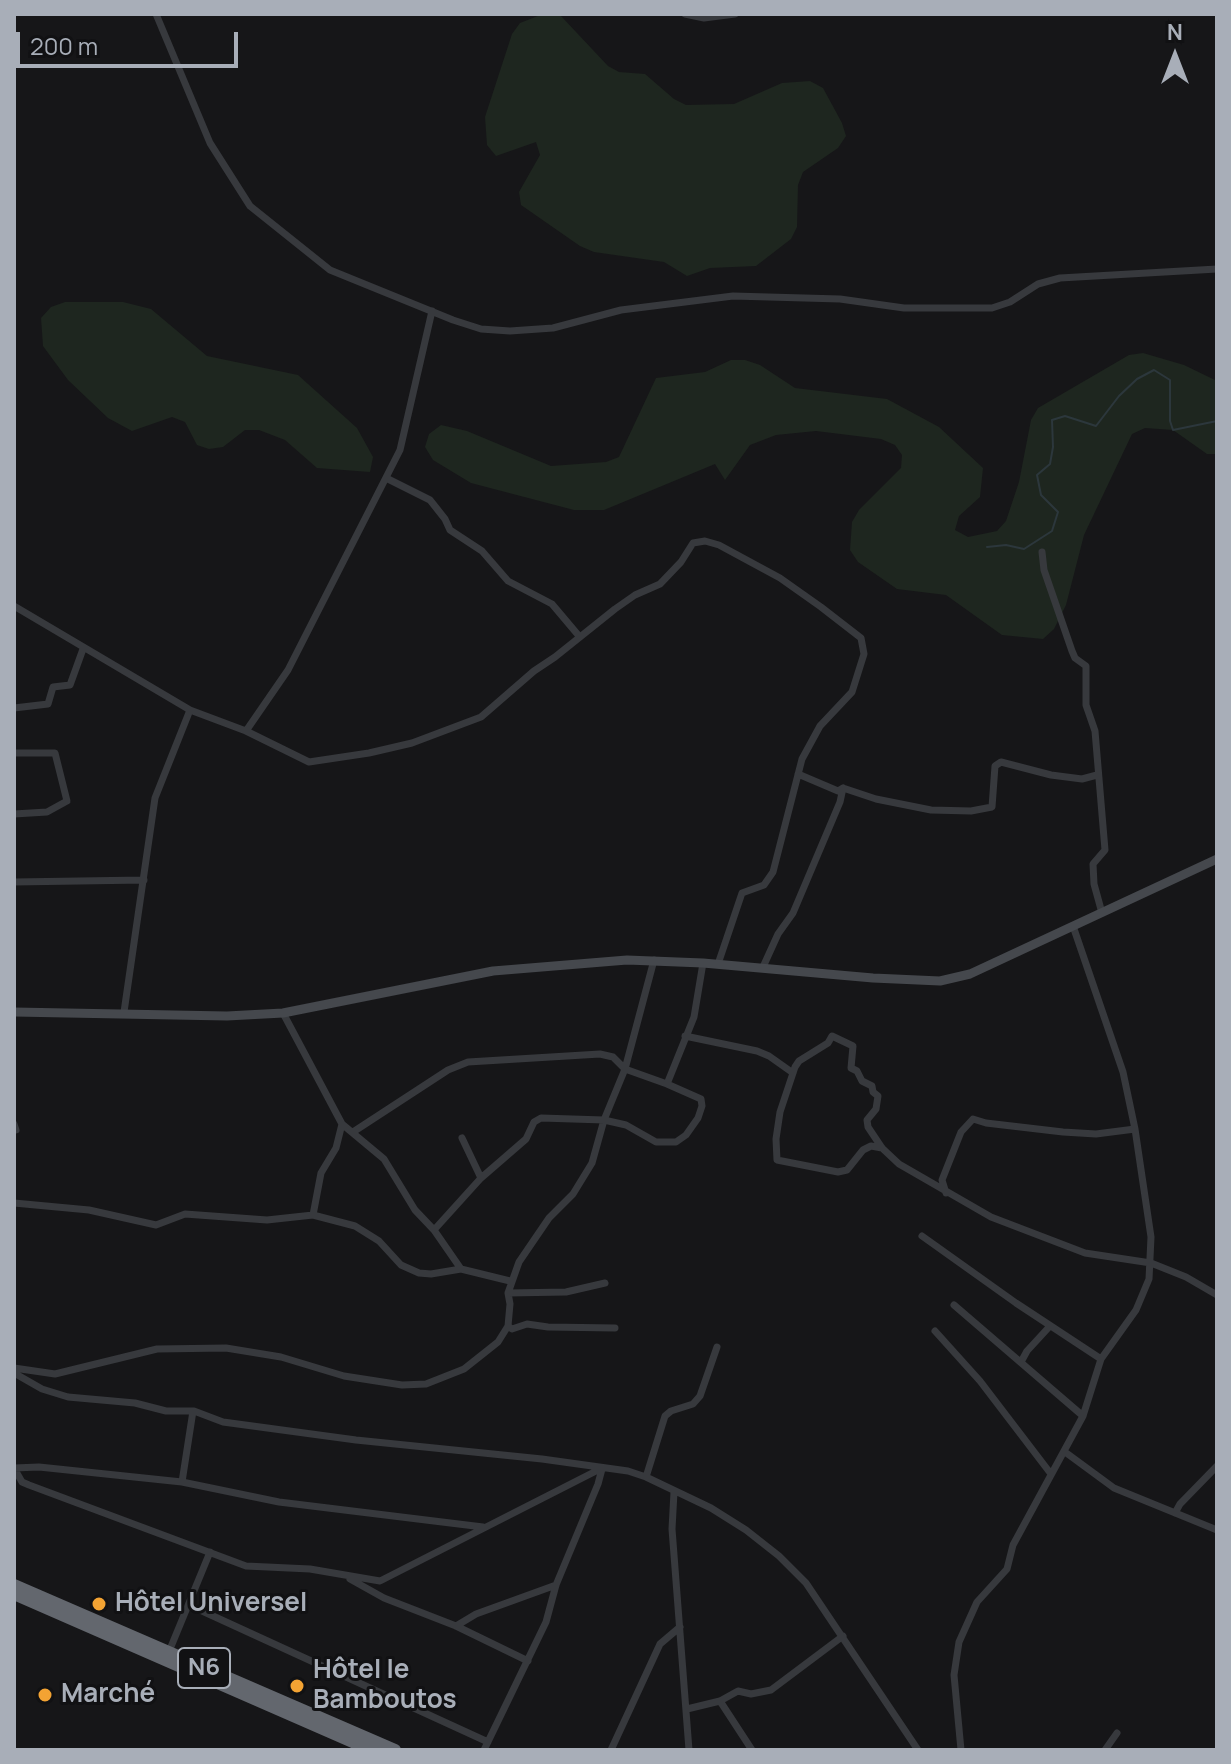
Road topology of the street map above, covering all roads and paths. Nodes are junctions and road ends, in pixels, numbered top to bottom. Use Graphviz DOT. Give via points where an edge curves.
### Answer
graph roads {
  1 [pos="156,14"];
  2 [pos="685,14"];
  3 [pos="735,14"];
  4 [pos="1217,269"];
  5 [pos="432,311"];
  6 [pos="386,478"];
  7 [pos="1042,552"];
  8 [pos="14,606"];
  9 [pos="579,636"];
  10 [pos="83,649"];
  11 [pos="14,708"];
  12 [pos="190,710"];
  13 [pos="246,731"];
  14 [pos="14,753"];
  15 [pos="798,774"];
  16 [pos="1097,775"];
  17 [pos="843,788"];
  18 [pos="14,814"];
  19 [pos="1217,859"];
  20 [pos="144,880"];
  21 [pos="14,882"];
  22 [pos="1102,913"];
  23 [pos="1073,926"];
  24 [pos="654,959"];
  25 [pos="703,963"];
  26 [pos="718,964"];
  27 [pos="763,967"];
  28 [pos="14,1012"];
  29 [pos="124,1012"];
  30 [pos="283,1013"];
  31 [pos="685,1036"];
  32 [pos="625,1069"];
  33 [pos="793,1073"];
  34 [pos="667,1084"];
  35 [pos="604,1120"];
  36 [pos="342,1124"];
  37 [pos="1135,1129"];
  38 [pos="353,1132"];
  39 [pos="462,1138"];
  40 [pos="882,1148"];
  41 [pos="481,1178"];
  42 [pos="946,1193"];
  43 [pos="14,1203"];
  44 [pos="313,1215"];
  45 [pos="434,1230"];
  46 [pos="922,1236"];
  47 [pos="1151,1263"];
  48 [pos="461,1269"];
  49 [pos="510,1281"];
  50 [pos="605,1283"];
  51 [pos="508,1293"];
  52 [pos="1217,1295"];
  53 [pos="954,1305"];
  54 [pos="508,1326"];
  55 [pos="1050,1326"];
  56 [pos="615,1328"];
  57 [pos="935,1331"];
  58 [pos="717,1347"];
  59 [pos="1101,1359"];
  60 [pos="1021,1362"];
  61 [pos="14,1370"];
  62 [pos="193,1411"];
  63 [pos="1083,1416"];
  64 [pos="1065,1452"];
  65 [pos="1217,1466"];
  66 [pos="14,1468"];
  67 [pos="602,1468"];
  68 [pos="1051,1474"];
  69 [pos="646,1477"];
  70 [pos="182,1482"];
  71 [pos="674,1492"];
  72 [pos="1180,1504"];
  73 [pos="1158,1508"];
  74 [pos="1175,1513"];
  75 [pos="485,1527"];
  76 [pos="1217,1530"];
  77 [pos="210,1552"];
  78 [pos="345,1576"];
  79 [pos="14,1585"];
  80 [pos="556,1585"];
  81 [pos="14,1594"];
  82 [pos="189,1605"];
  83 [pos="456,1626"];
  84 [pos="680,1627"];
  85 [pos="843,1636"];
  86 [pos="167,1658"];
  87 [pos="528,1661"];
  88 [pos="720,1701"];
  89 [pos="687,1709"];
  90 [pos="296,1712"];
  91 [pos="1117,1733"];
  92 [pos="486,1746"];
  93 [pos="371,1750"];
  94 [pos="395,1750"];
  95 [pos="611,1750"];
  96 [pos="689,1750"];
  97 [pos="752,1750"];
  98 [pos="918,1750"];
  99 [pos="961,1750"];
  100 [pos="1105,1750"];
  1 -- 5 [label="street" via="210,143 250,206 330,270"];
  2 -- 3 [label="street"];
  4 -- 5 [label="street" via="1060,278 992,308 904,308 840,299 733,296 510,331 481,329"];
  5 -- 6 [label="street" via="400,450"];
  6 -- 9 [label="street" via="430,500 450,530 482,551 508,581 552,604"];
  6 -- 13 [label="street" via="288,670"];
  7 -- 16 [label="street" via="1072,651 1086,666"];
  8 -- 10 [label="street"];
  9 -- 13 [label="street" via="481,717 412,743 309,762"];
  9 -- 15 [label="street" via="635,595 660,584 698,541 719,545 780,578 861,638 864,646 852,692 820,726"];
  10 -- 11 [label="street" via="72,682 53,687 48,704"];
  10 -- 12 [label="street"];
  12 -- 13 [label="street"];
  12 -- 20 [label="street" via="157,788"];
  14 -- 18 [label="street" via="55,753 67,801 47,812"];
  15 -- 17 [label="street" via="838,791"];
  15 -- 26 [label="street" via="773,872 764,885 742,893"];
  16 -- 17 [label="street" via="1051,775 1001,762 995,766 992,807 971,811 938,812"];
  16 -- 22 [label="street" via="1105,850 1093,869"];
  17 -- 27 [label="street" via="793,913"];
  19 -- 22 [label="street"];
  20 -- 21 [label="street"];
  20 -- 29 [label="street"];
  22 -- 23 [label="street"];
  23 -- 27 [label="street" via="970,974 940,981"];
  23 -- 37 [label="street" via="1123,1072"];
  24 -- 25 [label="street"];
  24 -- 30 [label="street" via="493,971"];
  24 -- 32 [label="street"];
  25 -- 26 [label="street"];
  25 -- 31 [label="street" via="694,1017"];
  26 -- 27 [label="street"];
  28 -- 29 [label="street"];
  29 -- 30 [label="street"];
  30 -- 36 [label="street"];
  31 -- 33 [label="street" via="757,1051"];
  31 -- 34 [label="street"];
  32 -- 34 [label="street"];
  32 -- 35 [label="street"];
  32 -- 38 [label="street" via="613,1057 600,1054 468,1062"];
  33 -- 40 [label="street" via="799,1061 832,1036 851,1044 851,1068 878,1096 867,1123"];
  33 -- 40 [label="street" via="780,1112 777,1160 838,1172 847,1170 863,1150"];
  34 -- 35 [label="street" via="701,1099 692,1127 676,1142 656,1142"];
  35 -- 41 [label="street" via="541,1118 526,1139"];
  35 -- 49 [label="street" via="582,1181 549,1218"];
  36 -- 38 [label="street"];
  36 -- 44 [label="street" via="321,1173"];
  37 -- 42 [label="street" via="1063,1132 973,1119 961,1132 942,1180"];
  37 -- 47 [label="street"];
  38 -- 45 [label="street" via="384,1159 415,1210"];
  39 -- 41 [label="street"];
  40 -- 42 [label="street"];
  41 -- 45 [label="street"];
  42 -- 47 [label="street" via="980,1213 1085,1253"];
  43 -- 44 [label="street" via="74,1208 156,1225 185,1214 267,1220"];
  44 -- 48 [label="street" via="355,1226 379,1241 401,1265 419,1273"];
  45 -- 48 [label="street"];
  46 -- 55 [label="street"];
  47 -- 52 [label="street"];
  47 -- 59 [label="street" via="1146,1292"];
  48 -- 49 [label="street"];
  49 -- 51 [label="street"];
  50 -- 51 [label="street" via="566,1292"];
  51 -- 54 [label="street"];
  53 -- 60 [label="street"];
  54 -- 56 [label="street"];
  54 -- 61 [label="street" via="498,1342 464,1369 419,1385 344,1376 226,1348 157,1349 55,1374"];
  55 -- 59 [label="street"];
  55 -- 60 [label="street"];
  57 -- 68 [label="street"];
  58 -- 69 [label="street" via="700,1396 665,1416"];
  59 -- 63 [label="street"];
  60 -- 63 [label="street"];
  61 -- 62 [label="street" via="42,1389 68,1397"];
  62 -- 67 [label="street" via="223,1422"];
  62 -- 70 [label="street"];
  63 -- 64 [label="street"];
  64 -- 68 [label="street"];
  64 -- 73 [label="street" via="1114,1488"];
  65 -- 72 [label="street"];
  66 -- 70 [label="street"];
  66 -- 77 [label="street" via="22,1482"];
  67 -- 69 [label="street"];
  67 -- 75 [label="street"];
  67 -- 80 [label="street"];
  68 -- 99 [label="street" via="1013,1545 1007,1569 977,1602 959,1642 954,1675"];
  69 -- 71 [label="street"];
  70 -- 75 [label="street" via="279,1502"];
  71 -- 84 [label="street"];
  71 -- 85 [label="street" via="711,1508 779,1556 806,1583"];
  72 -- 73 [label="street"];
  72 -- 74 [label="street"];
  73 -- 74 [label="street"];
  74 -- 76 [label="street"];
  75 -- 78 [label="street" via="380,1581"];
  77 -- 78 [label="street" via="246,1566"];
  77 -- 82 [label="street"];
  78 -- 83 [label="street" via="384,1598"];
  79 -- 86 [label="highway, N6"];
  80 -- 83 [label="street"];
  80 -- 87 [label="street"];
  81 -- 86 [label="highway, N6"];
  82 -- 86 [label="street"];
  82 -- 92 [label="street"];
  83 -- 87 [label="street"];
  84 -- 89 [label="street"];
  84 -- 95 [label="street" via="660,1644"];
  85 -- 88 [label="street" via="771,1690 738,1691"];
  85 -- 98 [label="street"];
  86 -- 90 [label="highway, N6"];
  87 -- 92 [label="street"];
  88 -- 89 [label="street"];
  88 -- 97 [label="street"];
  89 -- 96 [label="street"];
  90 -- 93 [label="highway, N6"];
  90 -- 94 [label="highway, N6"];
  91 -- 100 [label="street"];
}
